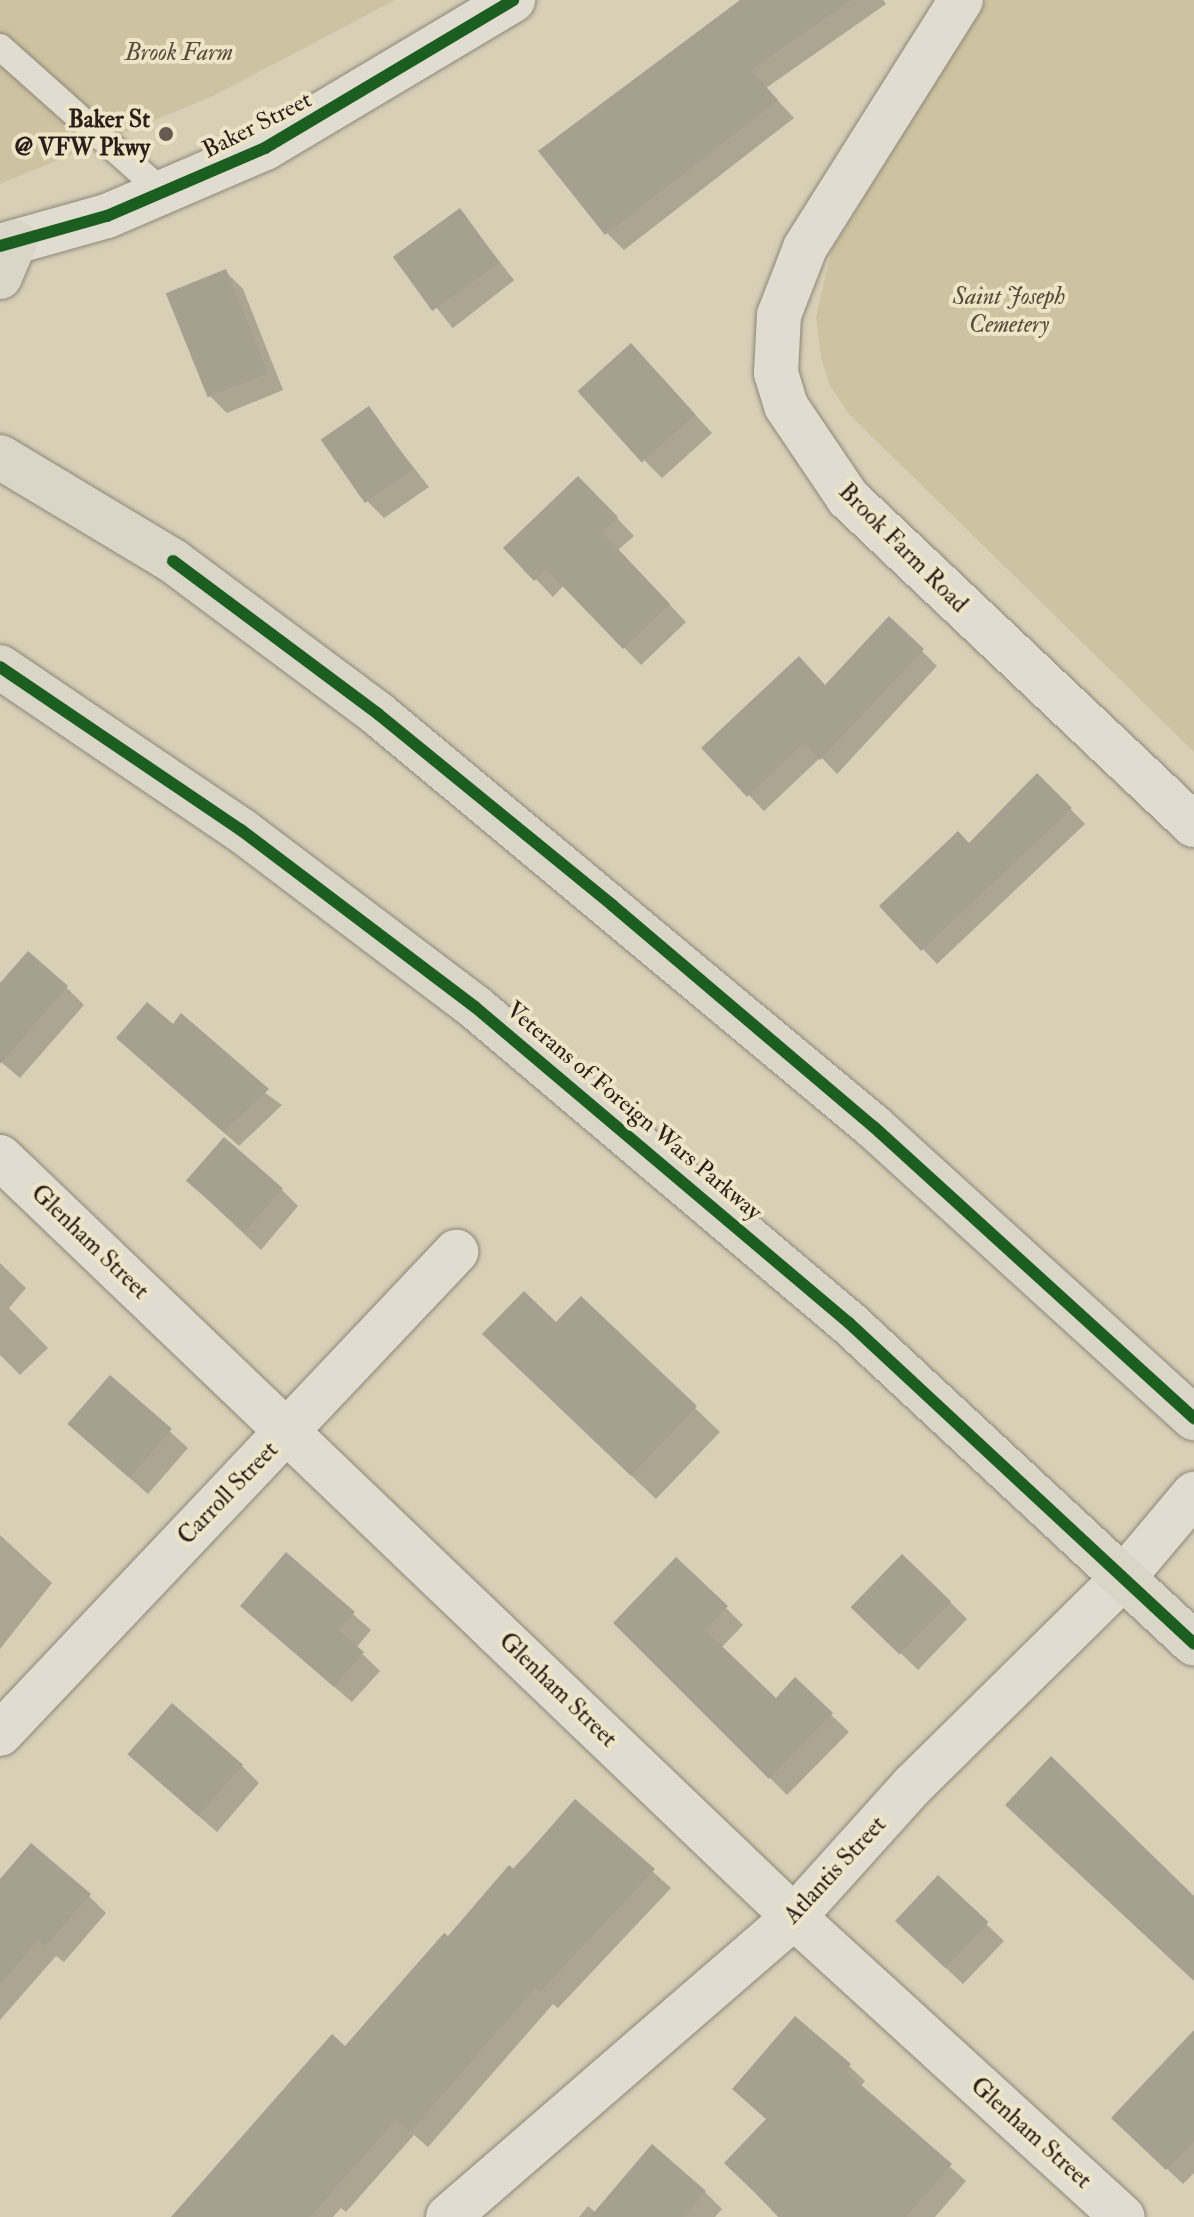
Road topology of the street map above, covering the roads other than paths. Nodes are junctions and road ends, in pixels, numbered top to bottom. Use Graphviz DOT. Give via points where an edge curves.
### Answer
graph roads {
  1 [pos="513,0"];
  2 [pos="961,0"];
  3 [pos="0,47"];
  4 [pos="164,193"];
  5 [pos="5,255"];
  6 [pos="0,433"];
  7 [pos="16,466"];
  8 [pos="0,667"];
  9 [pos="1194,825"];
  10 [pos="0,1157"];
  11 [pos="456,1252"];
  12 [pos="1194,1418"];
  13 [pos="288,1431"];
  14 [pos="1194,1494"];
  15 [pos="1124,1577"];
  16 [pos="1194,1644"];
  17 [pos="0,1734"];
  18 [pos="794,1917"];
  19 [pos="448,2217"];
  20 [pos="1123,2217"];
  1 -- 4 [label="street, Baker Street" via="312,124"];
  2 -- 9 [label="street, Brook Farm Road" via="805,248 779,315 776,373 797,425 848,498"];
  3 -- 4 [label="lane"];
  4 -- 5 [label="street, Baker Street"];
  6 -- 7 [label="highway"];
  7 -- 12 [label="highway" via="229,600 452,773 874,1127"];
  8 -- 15 [label="highway, Veterans of Foreign Wars Parkway" via="185,790 475,1007 818,1295"];
  10 -- 13 [label="street, Glenham Street"];
  11 -- 13 [label="street, Carroll Street"];
  13 -- 17 [label="street, Carroll Street"];
  13 -- 18 [label="street, Glenham Street"];
  14 -- 15 [label="street, Atlantis Street"];
  15 -- 16 [label="highway, Veterans of Foreign Wars Parkway"];
  15 -- 18 [label="street, Atlantis Street" via="912,1786"];
  18 -- 19 [label="street, Atlantis Street"];
  18 -- 20 [label="street, Glenham Street"];
}
